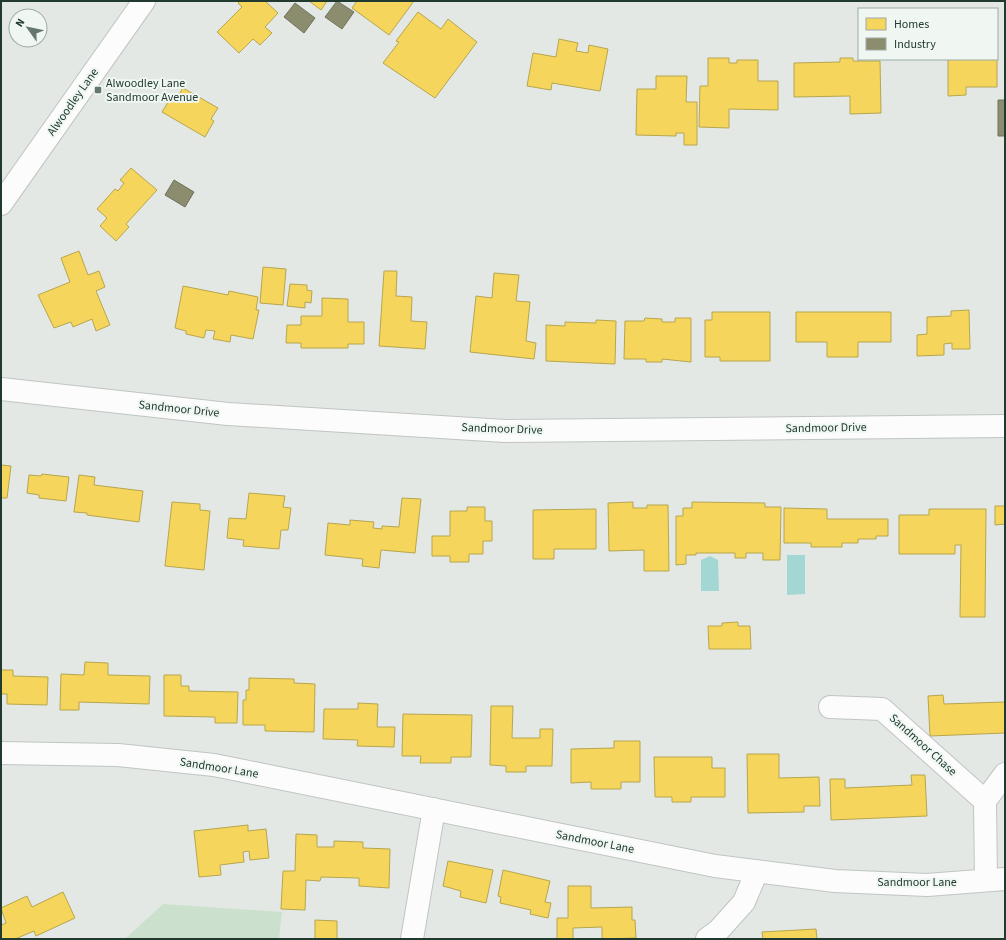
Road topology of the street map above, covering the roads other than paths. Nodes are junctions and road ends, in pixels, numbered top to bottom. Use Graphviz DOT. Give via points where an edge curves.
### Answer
graph roads {
  1 [pos="144,1"];
  2 [pos="1,204"];
  3 [pos="1,389"];
  4 [pos="1005,426"];
  5 [pos="830,706"];
  6 [pos="1,753"];
  7 [pos="1005,774"];
  8 [pos="984,801"];
  9 [pos="434,809"];
  10 [pos="757,871"];
  11 [pos="996,880"];
  12 [pos="412,939"];
  13 [pos="707,939"];
  1 -- 2 [label="street, Alwoodley Lane"];
  3 -- 4 [label="street, Sandmoor Drive" via="228,414 505,431"];
  5 -- 8 [label="street, Sandmoor Chase" via="882,709"];
  6 -- 9 [label="street, Sandmoor Lane" via="118,755 214,765"];
  7 -- 8 [label="street"];
  8 -- 11 [label="street"];
  9 -- 10 [label="street, Sandmoor Lane" via="715,866"];
  9 -- 12 [label="street"];
  10 -- 11 [label="street, Sandmoor Lane" via="835,881 927,885"];
  10 -- 13 [label="street" via="744,902 718,931"];
}
